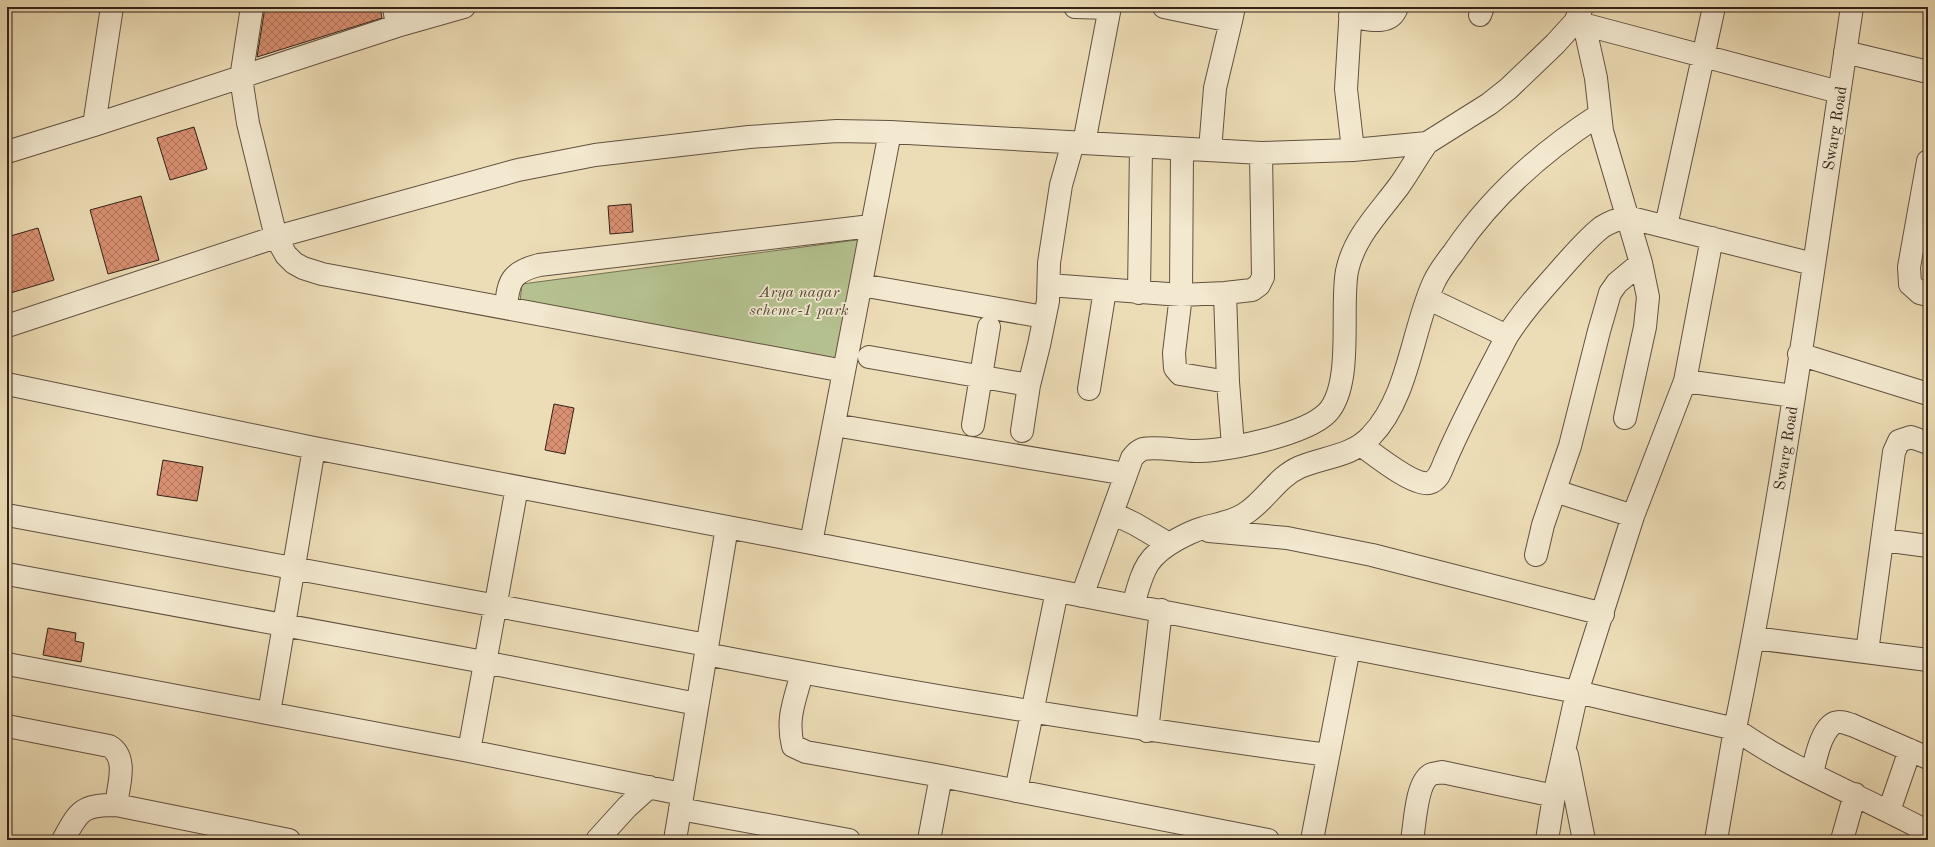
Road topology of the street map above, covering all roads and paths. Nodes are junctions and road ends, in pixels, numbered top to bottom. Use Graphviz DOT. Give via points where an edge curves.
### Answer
graph roads {
  1 [pos="112,7"];
  2 [pos="252,7"];
  3 [pos="464,7"];
  4 [pos="1075,7"];
  5 [pos="1164,7"];
  6 [pos="1397,7"];
  7 [pos="1714,7"];
  8 [pos="1852,7"];
  9 [pos="1110,8"];
  10 [pos="1351,12"];
  11 [pos="1233,14"];
  12 [pos="395,16"];
  13 [pos="1580,18"];
  14 [pos="1845,52"];
  15 [pos="1704,56"];
  16 [pos="1928,72"];
  17 [pos="240,78"];
  18 [pos="1839,92"];
  19 [pos="1599,115"];
  20 [pos="94,126"];
  21 [pos="890,132"];
  22 [pos="1079,143"];
  23 [pos="1426,143"];
  24 [pos="1141,147"];
  25 [pos="1182,149"];
  26 [pos="1210,150"];
  27 [pos="1353,150"];
  28 [pos="7,152"];
  29 [pos="1261,153"];
  30 [pos="1927,166"];
  31 [pos="1627,217"];
  32 [pos="871,226"];
  33 [pos="1666,226"];
  34 [pos="276,237"];
  35 [pos="1712,238"];
  36 [pos="1641,263"];
  37 [pos="1813,264"];
  38 [pos="861,284"];
  39 [pos="1049,286"];
  40 [pos="1104,290"];
  41 [pos="1139,293"];
  42 [pos="1225,293"];
  43 [pos="1181,295"];
  44 [pos="1928,295"];
  45 [pos="1428,299"];
  46 [pos="506,308"];
  47 [pos="1044,317"];
  48 [pos="7,326"];
  49 [pos="989,327"];
  50 [pos="1507,336"];
  51 [pos="1799,354"];
  52 [pos="869,357"];
  53 [pos="844,371"];
  54 [pos="981,376"];
  55 [pos="1684,381"];
  56 [pos="1228,382"];
  57 [pos="7,384"];
  58 [pos="1029,385"];
  59 [pos="1089,389"];
  60 [pos="1928,394"];
  61 [pos="1793,396"];
  62 [pos="1625,418"];
  63 [pos="834,425"];
  64 [pos="973,425"];
  65 [pos="1022,431"];
  66 [pos="1928,443"];
  67 [pos="1233,446"];
  68 [pos="1361,446"];
  69 [pos="314,448"];
  70 [pos="1126,474"];
  71 [pos="517,488"];
  72 [pos="1555,491"];
  73 [pos="1112,513"];
  74 [pos="7,515"];
  75 [pos="1633,516"];
  76 [pos="727,527"];
  77 [pos="1198,530"];
  78 [pos="1883,540"];
  79 [pos="811,543"];
  80 [pos="1169,544"];
  81 [pos="1928,546"];
  82 [pos="1536,555"];
  83 [pos="294,568"];
  84 [pos="7,574"];
  85 [pos="1057,591"];
  86 [pos="1082,596"];
  87 [pos="495,605"];
  88 [pos="1133,605"];
  89 [pos="1161,610"];
  90 [pos="1603,614"];
  91 [pos="284,625"];
  92 [pos="1754,638"];
  93 [pos="1349,648"];
  94 [pos="706,650"];
  95 [pos="1867,652"];
  96 [pos="1928,660"];
  97 [pos="484,662"];
  98 [pos="7,664"];
  99 [pos="802,673"];
  100 [pos="1578,692"];
  101 [pos="697,704"];
  102 [pos="1033,712"];
  103 [pos="269,713"];
  104 [pos="7,726"];
  105 [pos="1735,728"];
  106 [pos="1147,731"];
  107 [pos="1565,749"];
  108 [pos="469,751"];
  109 [pos="1919,754"];
  110 [pos="1328,755"];
  111 [pos="1812,774"];
  112 [pos="941,776"];
  113 [pos="649,787"];
  114 [pos="1016,791"];
  115 [pos="1855,794"];
  116 [pos="1554,796"];
  117 [pos="681,801"];
  118 [pos="116,805"];
  119 [pos="1890,811"];
  120 [pos="213,832"];
  121 [pos="1928,832"];
  122 [pos="788,834"];
  123 [pos="63,840"];
  124 [pos="289,840"];
  125 [pos="597,840"];
  126 [pos="675,840"];
  127 [pos="849,840"];
  128 [pos="929,840"];
  129 [pos="1268,840"];
  130 [pos="1312,840"];
  131 [pos="1412,840"];
  132 [pos="1547,840"];
  133 [pos="1584,840"];
  134 [pos="1716,840"];
  135 [pos="1842,840"];
  1 -- 20 [label="street"];
  2 -- 17 [label="street"];
  3 -- 12 [label="street"];
  4 -- 9 [label="street"];
  5 -- 11 [label="street"];
  6 -- 10 [label="street" via="1392,16 1384,20"];
  7 -- 15 [label="street"];
  8 -- 14 [label="street, Swarg Road"];
  9 -- 22 [label="street"];
  10 -- 27 [label="street" via="1346,89"];
  11 -- 26 [label="street" via="1215,88"];
  12 -- 17 [label="street"];
  13 -- 15 [label="street"];
  13 -- 19 [label="street" via="1596,78"];
  13 -- 23 [label="street" via="1508,89 1489,104"];
  14 -- 16 [label="street"];
  14 -- 18 [label="street, Swarg Road"];
  15 -- 18 [label="street"];
  15 -- 33 [label="street"];
  17 -- 20 [label="street"];
  17 -- 34 [label="street" via="248,123"];
  18 -- 37 [label="street, Swarg Road"];
  19 -- 31 [label="street"];
  19 -- 45 [label="street" via="1551,149 1494,202 1440,271"];
  20 -- 28 [label="street"];
  21 -- 22 [label="street"];
  21 -- 32 [label="street"];
  21 -- 34 [label="street" via="778,134 595,155 484,178"];
  22 -- 24 [label="street"];
  22 -- 39 [label="street" via="1061,184 1048,263"];
  23 -- 27 [label="street"];
  23 -- 67 [label="street" via="1407,175 1360,238 1353,252 1347,270 1345,292 1342,377 1328,412 1319,420 1303,427"];
  24 -- 25 [label="street"];
  24 -- 41 [label="street"];
  25 -- 26 [label="street"];
  25 -- 43 [label="street"];
  26 -- 29 [label="street"];
  27 -- 29 [label="street"];
  29 -- 42 [label="street" via="1263,277 1259,285 1252,290"];
  30 -- 44 [label="street" via="1909,267 1910,284 1920,293"];
  31 -- 33 [label="street"];
  31 -- 36 [label="street"];
  31 -- 50 [label="street" via="1602,227 1581,247 1534,297"];
  32 -- 38 [label="street"];
  32 -- 46 [label="street" via="539,265 523,270 512,278 507,292"];
  33 -- 35 [label="street"];
  34 -- 46 [label="street" via="294,264 322,274"];
  34 -- 48 [label="street"];
  35 -- 37 [label="street"];
  35 -- 55 [label="street"];
  36 -- 62 [label="street" via="1648,297 1648,312"];
  36 -- 72 [label="street" via="1610,293 1570,446"];
  37 -- 51 [label="street, Swarg Road"];
  38 -- 47 [label="street"];
  38 -- 53 [label="street"];
  39 -- 40 [label="street"];
  39 -- 47 [label="street"];
  40 -- 41 [label="street"];
  40 -- 59 [label="street"];
  41 -- 43 [label="street"];
  42 -- 43 [label="street"];
  42 -- 56 [label="street"];
  43 -- 56 [label="street" via="1174,368 1180,374"];
  45 -- 50 [label="street"];
  45 -- 68 [label="street" via="1393,400 1380,426"];
  46 -- 53 [label="street"];
  47 -- 58 [label="street"];
  49 -- 54 [label="street"];
  50 -- 68 [label="street" via="1437,478 1429,483 1410,478"];
  51 -- 60 [label="street"];
  51 -- 61 [label="street, Swarg Road"];
  52 -- 54 [label="street"];
  53 -- 63 [label="street"];
  54 -- 58 [label="street"];
  54 -- 64 [label="street"];
  55 -- 61 [label="street"];
  55 -- 75 [label="street"];
  56 -- 67 [label="street"];
  57 -- 69 [label="street"];
  58 -- 65 [label="street"];
  61 -- 92 [label="street, Swarg Road"];
  63 -- 70 [label="street"];
  63 -- 79 [label="street"];
  66 -- 78 [label="street" via="1911,437 1899,441 1894,452"];
  67 -- 70 [label="street" via="1196,451 1144,449 1136,452"];
  68 -- 77 [label="street" via="1291,472 1239,518"];
  69 -- 71 [label="street"];
  69 -- 83 [label="street"];
  70 -- 73 [label="street"];
  71 -- 76 [label="street"];
  71 -- 87 [label="street"];
  72 -- 75 [label="street"];
  72 -- 82 [label="street"];
  73 -- 80 [label="street"];
  73 -- 86 [label="street"];
  74 -- 83 [label="street"];
  75 -- 90 [label="street"];
  76 -- 79 [label="street"];
  76 -- 94 [label="street"];
  77 -- 80 [label="street"];
  77 -- 90 [label="street" via="1305,541"];
  78 -- 81 [label="street"];
  78 -- 95 [label="street"];
  79 -- 85 [label="street"];
  80 -- 88 [label="street" via="1155,553 1150,560 1141,578"];
  83 -- 87 [label="street"];
  83 -- 91 [label="street"];
  84 -- 91 [label="street"];
  85 -- 86 [label="street"];
  85 -- 102 [label="street"];
  86 -- 88 [label="street"];
  87 -- 94 [label="street"];
  87 -- 97 [label="street"];
  88 -- 89 [label="street"];
  89 -- 93 [label="street"];
  89 -- 106 [label="street"];
  90 -- 100 [label="street"];
  91 -- 97 [label="street"];
  91 -- 103 [label="street"];
  92 -- 95 [label="street"];
  92 -- 105 [label="street, Swarg Road"];
  93 -- 100 [label="street"];
  93 -- 110 [label="street"];
  94 -- 99 [label="street"];
  94 -- 101 [label="street"];
  95 -- 96 [label="street"];
  97 -- 101 [label="street"];
  97 -- 108 [label="street"];
  98 -- 103 [label="street"];
  99 -- 102 [label="street"];
  99 -- 112 [label="street" via="790,719 789,731 793,746 806,752"];
  100 -- 105 [label="street"];
  100 -- 107 [label="street"];
  101 -- 117 [label="street"];
  102 -- 106 [label="street"];
  102 -- 114 [label="street"];
  103 -- 108 [label="street"];
  104 -- 118 [label="street" via="109,746 116,750 121,764"];
  105 -- 111 [label="street" via="1756,744"];
  105 -- 134 [label="street, Swarg Road"];
  106 -- 110 [label="street"];
  107 -- 116 [label="street"];
  107 -- 133 [label="street"];
  108 -- 113 [label="street"];
  109 -- 111 [label="street" via="1852,725 1839,722 1832,724 1824,732"];
  109 -- 119 [label="street"];
  110 -- 130 [label="street"];
  111 -- 115 [label="street"];
  112 -- 114 [label="street"];
  112 -- 128 [label="street"];
  113 -- 117 [label="street"];
  113 -- 125 [label="street"];
  114 -- 129 [label="street"];
  115 -- 119 [label="street"];
  115 -- 135 [label="street"];
  116 -- 131 [label="street" via="1442,772 1431,774 1419,795"];
  116 -- 132 [label="street"];
  117 -- 122 [label="street"];
  117 -- 126 [label="street"];
  118 -- 120 [label="street"];
  118 -- 123 [label="street" via="96,805 83,810 74,819"];
  119 -- 121 [label="street"];
  120 -- 124 [label="street"];
  122 -- 127 [label="street"];
}
